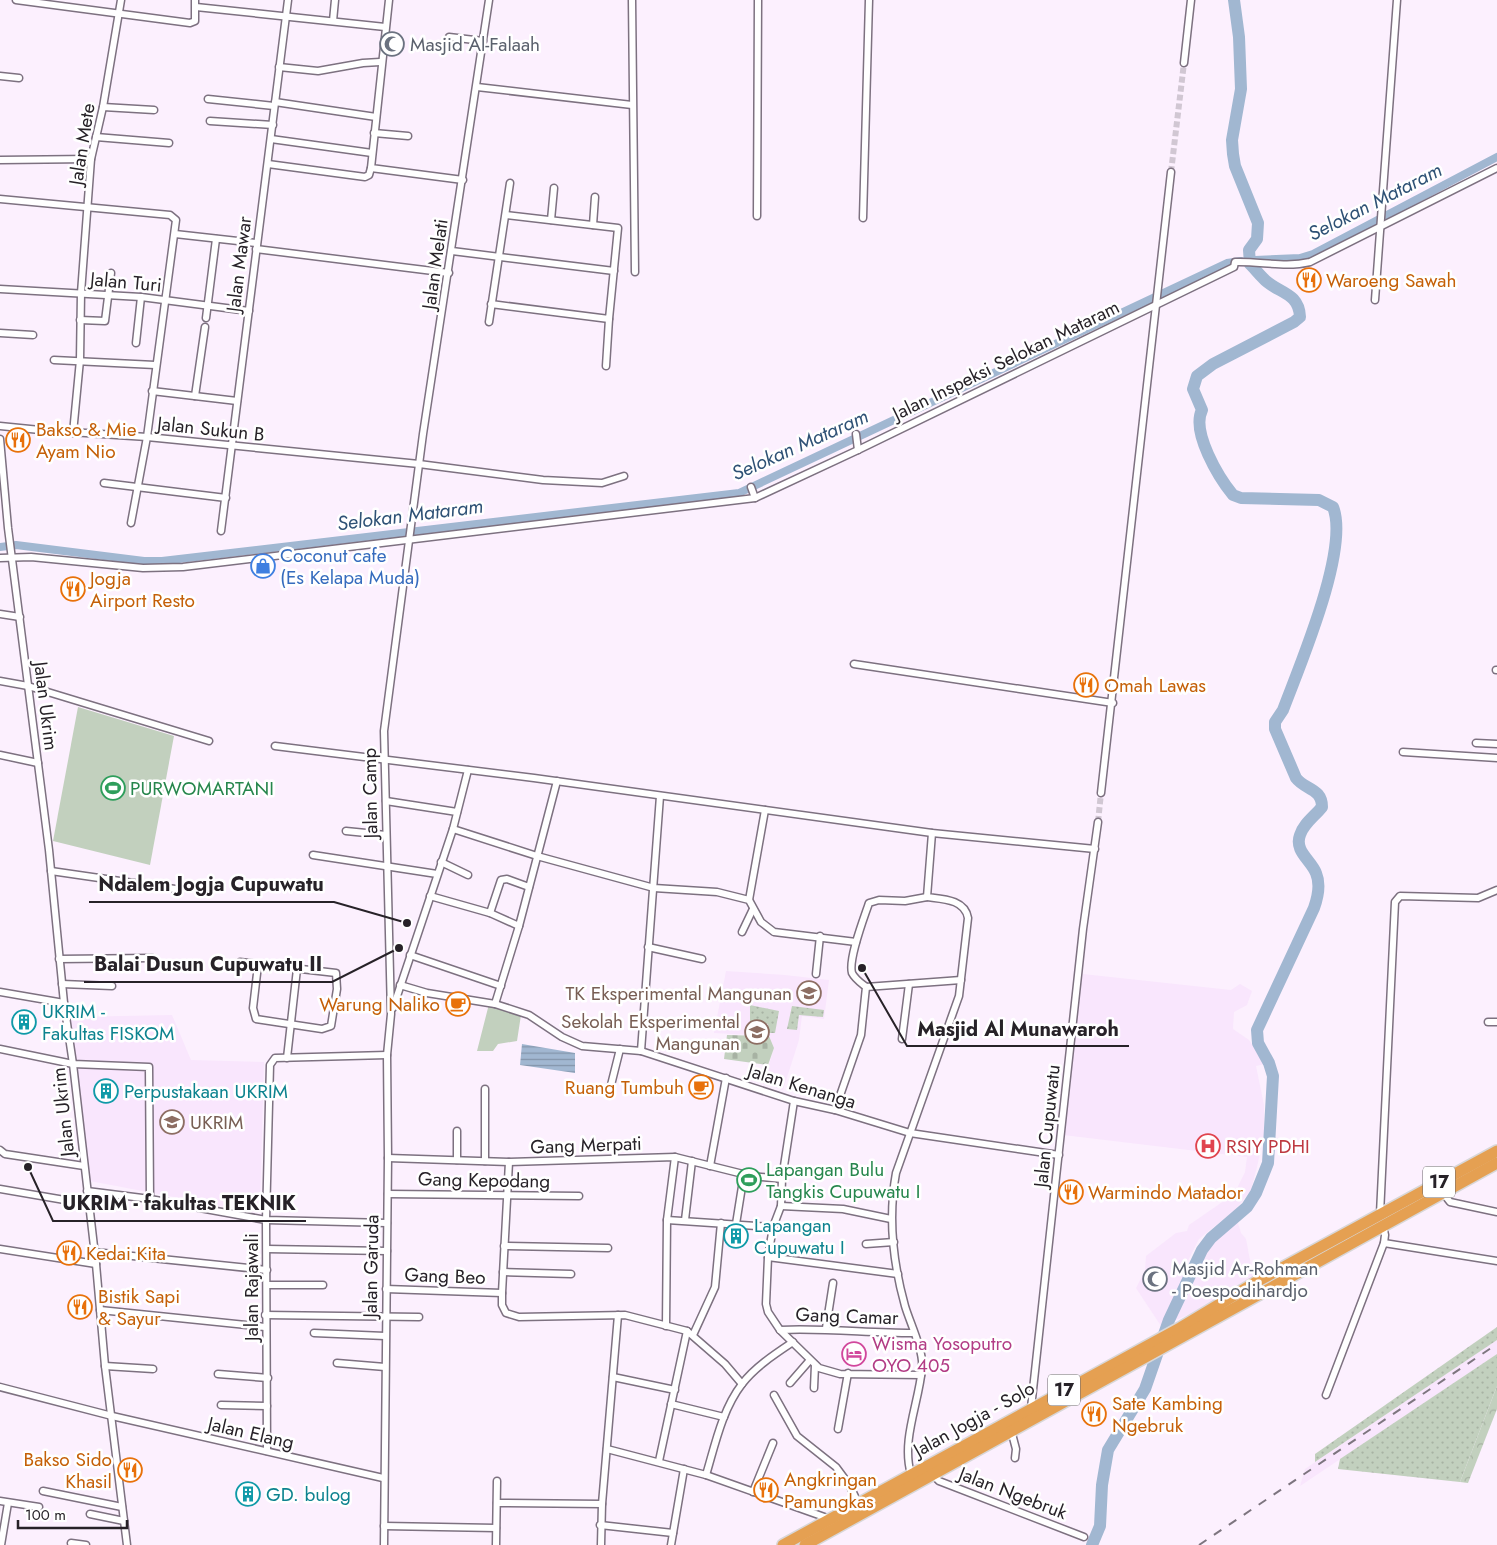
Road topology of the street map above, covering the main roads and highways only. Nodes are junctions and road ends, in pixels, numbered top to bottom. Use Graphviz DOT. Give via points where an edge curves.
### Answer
graph roads {
  1 [pos="1497,1151"];
  2 [pos="1497,1164"];
  3 [pos="1347,1238"];
  4 [pos="980,1442"];
  5 [pos="783,1545"];
  6 [pos="805,1545"];
  1 -- 3 [label="highway, Jalan Jogja - Solo / 17" via="1380,1214"];
  2 -- 3 [label="highway, Jalan Jogja - Solo / 17" via="1382,1226"];
  3 -- 4 [label="highway, Jalan Jogja - Solo / 17" via="1031,1408"];
  3 -- 4 [label="highway, Jalan Jogja - Solo / 17" via="1177,1341 1011,1430"];
  4 -- 5 [label="highway, Jalan Jogja - Solo / 17" via="911,1474"];
  4 -- 6 [label="highway, Jalan Jogja - Solo / 17" via="932,1474"];
}
